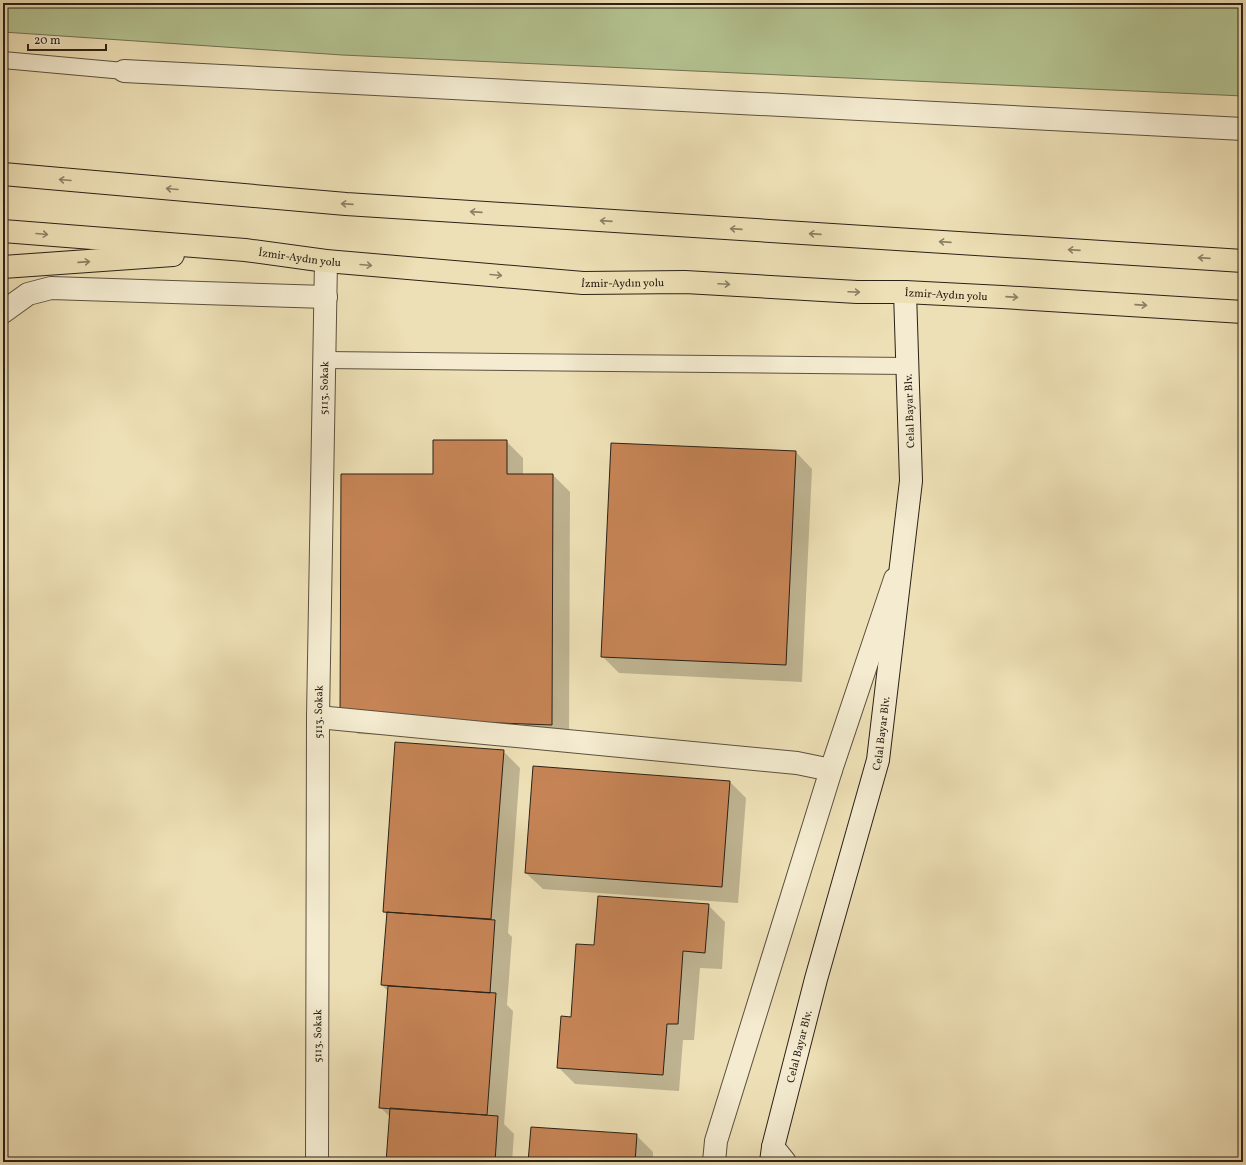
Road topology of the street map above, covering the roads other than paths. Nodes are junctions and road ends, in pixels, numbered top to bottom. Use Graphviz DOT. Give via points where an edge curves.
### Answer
graph roads {
  1 [pos="3,60"];
  2 [pos="124,71"];
  3 [pos="1243,129"];
  4 [pos="3,174"];
  5 [pos="3,231"];
  6 [pos="245,250"];
  7 [pos="326,261"];
  8 [pos="1243,261"];
  9 [pos="3,267"];
  10 [pos="905,292"];
  11 [pos="326,297"];
  12 [pos="3,312"];
  13 [pos="1243,312"];
  14 [pos="325,360"];
  15 [pos="907,366"];
  16 [pos="902,556"];
  17 [pos="318,717"];
  18 [pos="831,770"];
  19 [pos="776,1157"];
  20 [pos="317,1162"];
  21 [pos="714,1162"];
  1 -- 2 [label="lane"];
  2 -- 3 [label="street"];
  8 -- 4 [label="highway, one-way" via="354,205"];
  5 -- 6 [label="highway, İzmir-Aydın yolu, one-way"];
  6 -- 7 [label="highway, İzmir-Aydın yolu"];
  9 -- 6 [label="highway, one-way"];
  7 -- 10 [label="highway, İzmir-Aydın yolu, one-way" via="583,283 685,282 857,292"];
  7 -- 11 [label="street, 5113. Sokak"];
  10 -- 13 [label="highway, İzmir-Aydın yolu, one-way"];
  10 -- 15 [label="street, Celal Bayar Blv."];
  11 -- 12 [label="street" via="51,288 28,294"];
  11 -- 14 [label="street, 5113. Sokak"];
  14 -- 15 [label="lane"];
  14 -- 17 [label="street, 5113. Sokak"];
  15 -- 16 [label="street, Celal Bayar Blv." via="911,481"];
  16 -- 18 [label="street"];
  16 -- 19 [label="street, Celal Bayar Blv." via="878,760 816,979"];
  17 -- 18 [label="street" via="797,763"];
  17 -- 20 [label="street, 5113. Sokak"];
  18 -- 21 [label="street" via="716,1141"];
}
